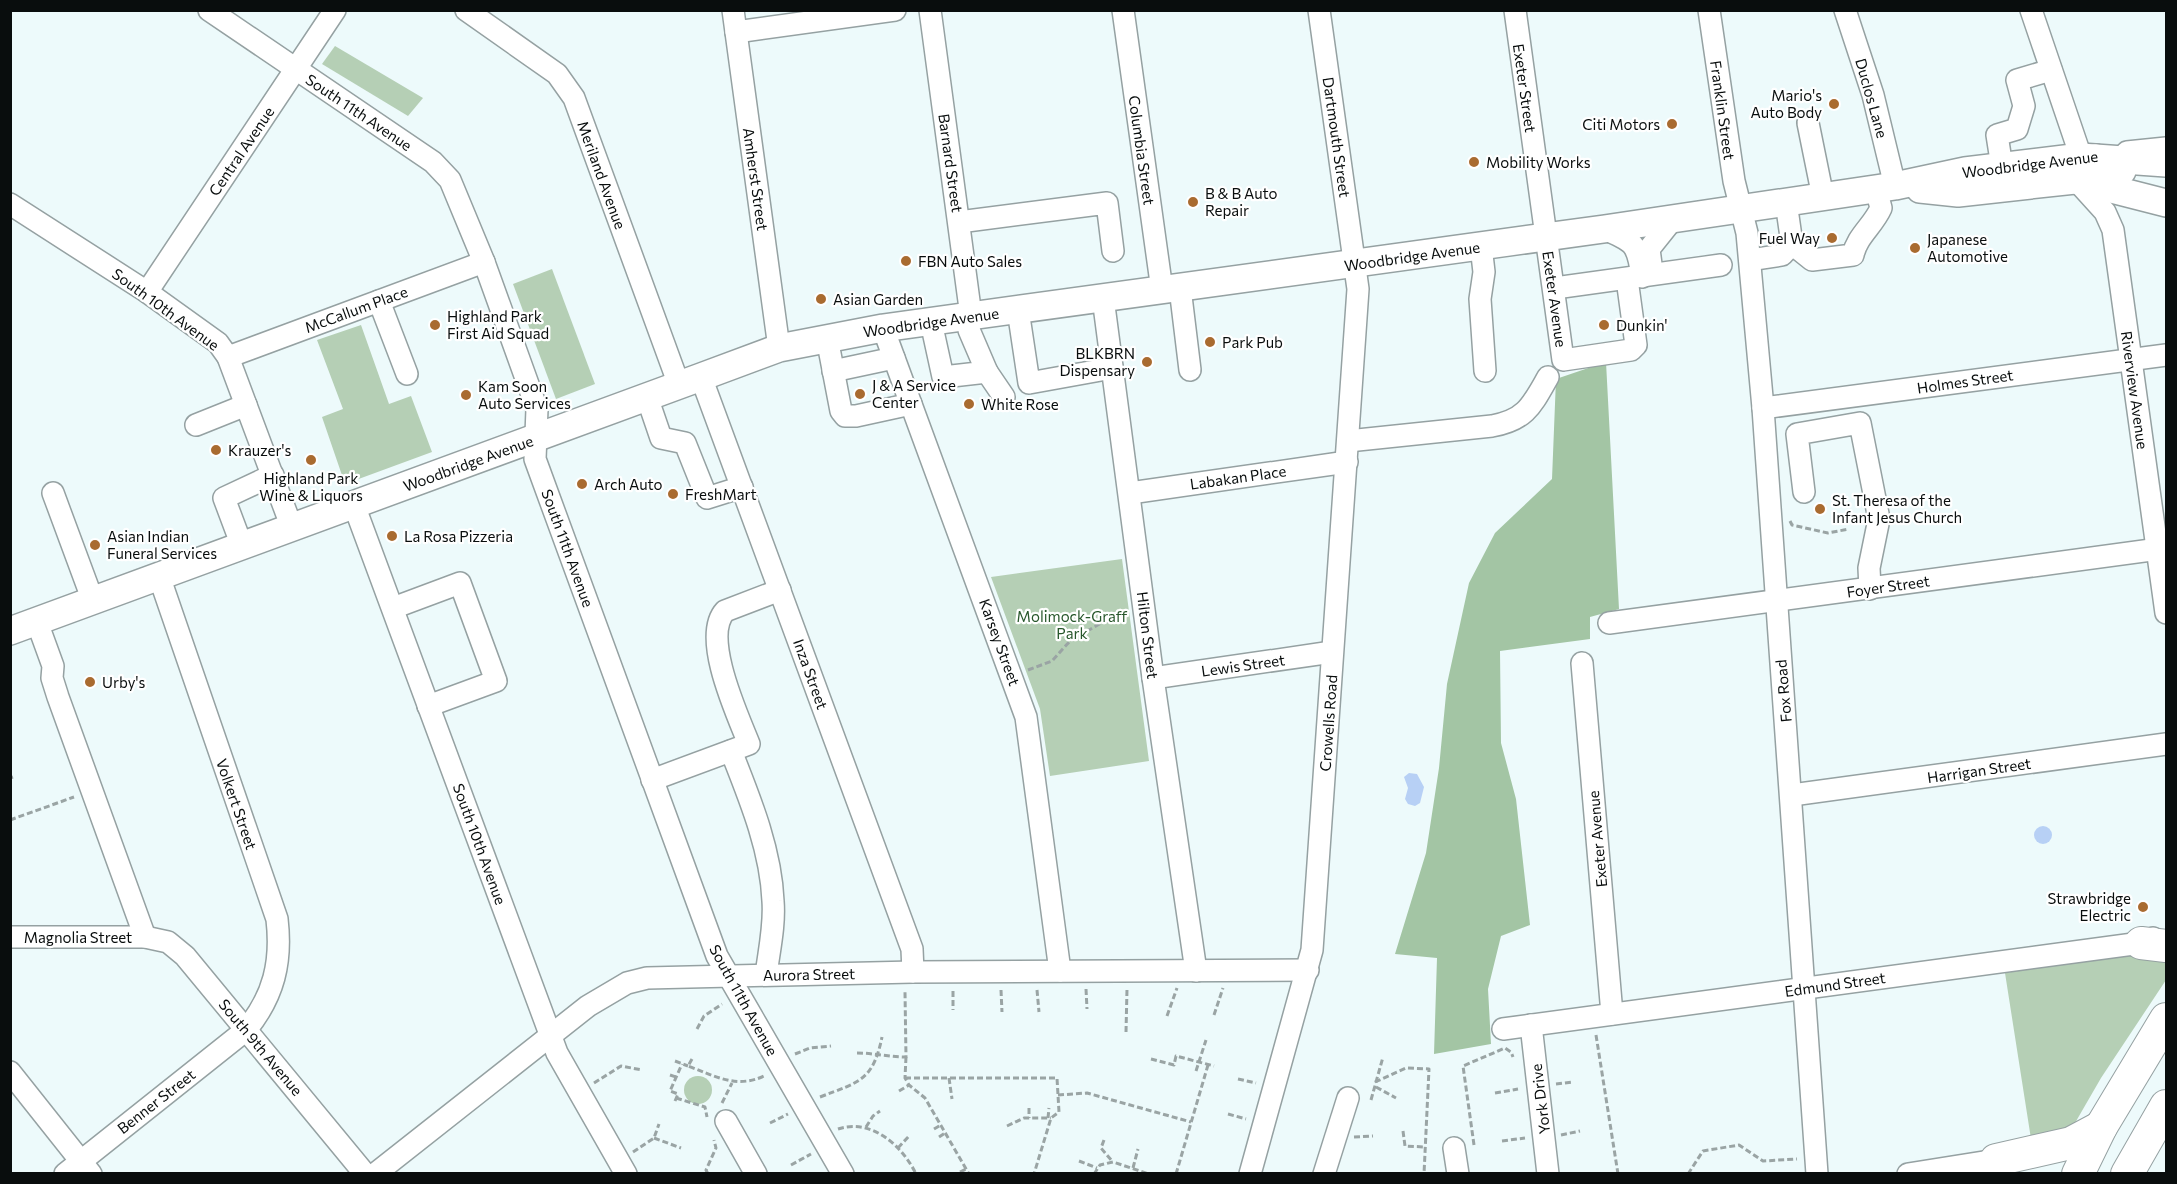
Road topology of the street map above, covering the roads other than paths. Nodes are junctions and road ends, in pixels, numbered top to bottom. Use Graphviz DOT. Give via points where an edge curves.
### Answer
graph roads {
  1 [pos="208,10"];
  2 [pos="335,10"];
  3 [pos="466,10"];
  4 [pos="733,10"];
  5 [pos="895,10"];
  6 [pos="930,10"];
  7 [pos="1123,10"];
  8 [pos="1319,10"];
  9 [pos="1515,10"];
  10 [pos="1709,10"];
  11 [pos="1845,10"];
  12 [pos="2031,10"];
  13 [pos="736,32"];
  14 [pos="295,68"];
  15 [pos="2051,70"];
  16 [pos="1808,123"];
  17 [pos="2166,148"];
  18 [pos="2166,163"];
  19 [pos="2002,167"];
  20 [pos="2078,169"];
  21 [pos="2166,177"];
  22 [pos="1885,188"];
  23 [pos="1823,197"];
  24 [pos="1786,202"];
  25 [pos="2166,203"];
  26 [pos="10,204"];
  27 [pos="1741,209"];
  28 [pos="1673,219"];
  29 [pos="958,222"];
  30 [pos="1604,229"];
  31 [pos="1546,237"];
  32 [pos="1792,244"];
  33 [pos="1481,246"];
  34 [pos="1113,251"];
  35 [pos="1750,260"];
  36 [pos="484,262"];
  37 [pos="1355,264"];
  38 [pos="1721,265"];
  39 [pos="1640,277"];
  40 [pos="1555,288"];
  41 [pos="1171,289"];
  42 [pos="147,292"];
  43 [pos="1103,298"];
  44 [pos="379,301"];
  45 [pos="1018,310"];
  46 [pos="971,316"];
  47 [pos="931,322"];
  48 [pos="883,328"];
  49 [pos="827,338"];
  50 [pos="780,348"];
  51 [pos="2166,355"];
  52 [pos="228,357"];
  53 [pos="894,358"];
  54 [pos="2131,359"];
  55 [pos="1112,368"];
  56 [pos="1190,370"];
  57 [pos="833,371"];
  58 [pos="987,372"];
  59 [pos="1485,372"];
  60 [pos="407,374"];
  61 [pos="1548,377"];
  62 [pos="690,381"];
  63 [pos="646,397"];
  64 [pos="1004,397"];
  65 [pos="1838,398"];
  66 [pos="911,404"];
  67 [pos="246,405"];
  68 [pos="1763,408"];
  69 [pos="196,425"];
  70 [pos="1845,426"];
  71 [pos="536,437"];
  72 [pos="1348,451"];
  73 [pos="273,475"];
  74 [pos="741,487"];
  75 [pos="1804,492"];
  76 [pos="53,493"];
  77 [pos="1130,493"];
  78 [pos="354,505"];
  79 [pos="292,528"];
  80 [pos="242,546"];
  81 [pos="2162,549"];
  82 [pos="159,576"];
  83 [pos="1870,589"];
  84 [pos="780,590"];
  85 [pos="93,601"];
  86 [pos="1776,602"];
  87 [pos="393,608"];
  88 [pos="2166,613"];
  89 [pos="37,622"];
  90 [pos="1609,623"];
  91 [pos="10,631"];
  92 [pos="1332,652"];
  93 [pos="1582,663"];
  94 [pos="1153,678"];
  95 [pos="429,706"];
  96 [pos="2166,744"];
  97 [pos="731,751"];
  98 [pos="652,780"];
  99 [pos="1792,795"];
  100 [pos="10,937"];
  101 [pos="145,937"];
  102 [pos="2158,941"];
  103 [pos="1308,970"];
  104 [pos="1060,971"];
  105 [pos="1196,971"];
  106 [pos="727,975"];
  107 [pos="766,975"];
  108 [pos="909,981"];
  109 [pos="1805,988"];
  110 [pos="1612,1014"];
  111 [pos="2166,1019"];
  112 [pos="1531,1025"];
  113 [pos="1503,1029"];
  114 [pos="246,1030"];
  115 [pos="551,1036"];
  116 [pos="10,1072"];
  117 [pos="1348,1098"];
  118 [pos="2166,1106"];
  119 [pos="716,1127"];
  120 [pos="2101,1127"];
  121 [pos="1468,1147"];
  122 [pos="2009,1167"];
  123 [pos="2139,1167"];
  124 [pos="79,1169"];
  125 [pos="1964,1169"];
  126 [pos="365,1173"];
  127 [pos="375,1173"];
  128 [pos="626,1173"];
  129 [pos="756,1173"];
  130 [pos="843,1173"];
  131 [pos="1250,1173"];
  132 [pos="1324,1173"];
  133 [pos="1458,1173"];
  134 [pos="1548,1173"];
  135 [pos="1817,1173"];
  136 [pos="1908,1173"];
  137 [pos="2078,1173"];
  1 -- 14 [label="street, South 11th Avenue"];
  2 -- 14 [label="street, Central Avenue"];
  3 -- 62 [label="street, Meriland Avenue" via="557,74 574,98"];
  4 -- 13 [label="street, Amherst Street"];
  5 -- 13 [label="street"];
  6 -- 29 [label="street, Barnard Street"];
  7 -- 41 [label="street, Columbia Street"];
  8 -- 37 [label="street, Dartmouth Street"];
  9 -- 31 [label="street, Exeter Street"];
  10 -- 27 [label="street, Franklin Street"];
  11 -- 22 [label="street, Duclos Lane" via="1874,95"];
  12 -- 15 [label="street"];
  13 -- 50 [label="street, Amherst Street"];
  14 -- 36 [label="street, South 11th Avenue" via="440,167 450,180"];
  14 -- 42 [label="street, Central Avenue"];
  15 -- 19 [label="street" via="2017,80 2024,106 2017,129 1997,135"];
  15 -- 20 [label="street"];
  16 -- 23 [label="street"];
  17 -- 20 [label="street, Woodbridge Avenue"];
  18 -- 20 [label="main road"];
  19 -- 20 [label="main road, Woodbridge Avenue"];
  19 -- 22 [label="main road, Woodbridge Avenue"];
  20 -- 21 [label="main road"];
  20 -- 22 [label="main road, Woodbridge Avenue" via="1958,193"];
  20 -- 25 [label="main road"];
  20 -- 54 [label="street, Riverview Avenue" via="2113,230"];
  22 -- 23 [label="main road, Woodbridge Avenue"];
  22 -- 32 [label="street, Duclos Lane" via="1874,223 1856,242 1853,255 1812,260"];
  23 -- 24 [label="main road, Woodbridge Avenue"];
  24 -- 27 [label="main road, Woodbridge Avenue"];
  24 -- 32 [label="street"];
  26 -- 42 [label="street, South 10th Avenue"];
  27 -- 28 [label="main road, Woodbridge Avenue"];
  27 -- 35 [label="street, Fox Road"];
  28 -- 30 [label="main road, Woodbridge Avenue"];
  28 -- 39 [label="street" via="1649,249"];
  29 -- 34 [label="street" via="1107,203"];
  29 -- 46 [label="street, Barnard Street"];
  30 -- 31 [label="main road, Woodbridge Avenue"];
  30 -- 39 [label="street" via="1630,240 1639,255"];
  31 -- 33 [label="main road, Woodbridge Avenue"];
  31 -- 40 [label="street, Exeter Avenue"];
  32 -- 35 [label="street" via="1782,255"];
  33 -- 37 [label="main road, Woodbridge Avenue"];
  33 -- 59 [label="street"];
  35 -- 68 [label="street, Fox Road"];
  36 -- 44 [label="street, McCallum Place"];
  36 -- 71 [label="street, South 11th Avenue" via="537,409"];
  37 -- 41 [label="main road, Woodbridge Avenue"];
  37 -- 72 [label="street, Crowells Road" via="1358,290"];
  38 -- 39 [label="street"];
  39 -- 40 [label="street"];
  39 -- 40 [label="street, Exeter Avenue" via="1636,345 1631,350 1563,360"];
  41 -- 43 [label="main road, Woodbridge Avenue"];
  41 -- 56 [label="street, Columbia Street"];
  42 -- 52 [label="street, South 10th Avenue" via="218,343"];
  43 -- 45 [label="main road, Woodbridge Avenue"];
  43 -- 55 [label="street, Hilton Street"];
  44 -- 52 [label="street, McCallum Place"];
  44 -- 60 [label="street"];
  45 -- 46 [label="main road, Woodbridge Avenue"];
  45 -- 55 [label="street" via="1029,383"];
  46 -- 47 [label="main road, Woodbridge Avenue"];
  46 -- 58 [label="street, Barnard Street" via="969,330"];
  47 -- 48 [label="main road, Woodbridge Avenue"];
  47 -- 58 [label="street" via="943,377"];
  48 -- 49 [label="main road, Woodbridge Avenue"];
  48 -- 53 [label="street, Karsey Street"];
  49 -- 50 [label="main road, Woodbridge Avenue"];
  49 -- 57 [label="street"];
  50 -- 62 [label="main road, Woodbridge Avenue"];
  51 -- 54 [label="street, Holmes Street"];
  52 -- 67 [label="street, South 10th Avenue"];
  53 -- 57 [label="street"];
  53 -- 66 [label="street, Karsey Street"];
  54 -- 65 [label="street, Holmes Street"];
  54 -- 81 [label="street, Riverview Avenue"];
  55 -- 77 [label="street, Hilton Street"];
  57 -- 66 [label="street" via="845,416"];
  58 -- 64 [label="street, Barnard Street"];
  61 -- 72 [label="street" via="1532,406 1514,421"];
  62 -- 63 [label="main road, Woodbridge Avenue"];
  62 -- 74 [label="street, Inza Street"];
  63 -- 71 [label="main road, Woodbridge Avenue"];
  63 -- 74 [label="street" via="661,438 685,442 707,498"];
  65 -- 68 [label="street, Holmes Street"];
  65 -- 70 [label="street"];
  66 -- 104 [label="street, Karsey Street" via="1012,675 1029,735"];
  67 -- 69 [label="street"];
  67 -- 73 [label="street, South 10th Avenue"];
  68 -- 86 [label="street, Fox Road"];
  70 -- 75 [label="street" via="1797,434"];
  70 -- 83 [label="street" via="1860,423 1879,519 1869,568"];
  71 -- 78 [label="main road, Woodbridge Avenue"];
  71 -- 98 [label="street, South 11th Avenue" via="535,459"];
  72 -- 77 [label="street, Labakan Place"];
  72 -- 92 [label="street, Crowells Road"];
  73 -- 79 [label="street, South 10th Avenue"];
  73 -- 80 [label="street" via="224,498"];
  74 -- 84 [label="street, Inza Street"];
  76 -- 85 [label="street"];
  77 -- 94 [label="street, Hilton Street"];
  78 -- 79 [label="main road, Woodbridge Avenue"];
  78 -- 87 [label="street, South 10th Avenue"];
  79 -- 80 [label="main road, Woodbridge Avenue"];
  80 -- 82 [label="main road, Woodbridge Avenue"];
  81 -- 83 [label="street, Foyer Street"];
  81 -- 88 [label="street, Riverview Avenue"];
  82 -- 85 [label="main road, Woodbridge Avenue"];
  82 -- 114 [label="street, Volkert Street" via="277,920 280,945 275,980 268,1000"];
  83 -- 86 [label="street, Foyer Street"];
  84 -- 97 [label="street" via="720,616 724,677 749,744"];
  84 -- 108 [label="street, Inza Street" via="912,949"];
  85 -- 89 [label="main road, Woodbridge Avenue"];
  86 -- 90 [label="street, Foyer Street"];
  86 -- 99 [label="street, Fox Road"];
  87 -- 95 [label="street, South 10th Avenue"];
  87 -- 95 [label="street" via="460,583 496,681"];
  89 -- 91 [label="main road, Woodbridge Avenue"];
  89 -- 101 [label="street" via="53,666 58,697"];
  92 -- 94 [label="street, Lewis Street"];
  92 -- 103 [label="street, Crowells Road"];
  93 -- 110 [label="street, Exeter Avenue"];
  94 -- 105 [label="street, Hilton Street"];
  95 -- 115 [label="street, South 10th Avenue"];
  96 -- 99 [label="street, Harrigan Street"];
  97 -- 98 [label="street"];
  97 -- 107 [label="street" via="762,838 773,901"];
  98 -- 106 [label="street, South 11th Avenue"];
  99 -- 109 [label="street, Fox Road"];
  100 -- 101 [label="street, Magnolia Street"];
  101 -- 114 [label="street, South 9th Avenue" via="168,942 177,949"];
  102 -- 109 [label="street, Edmund Street"];
  103 -- 105 [label="street, Aurora Street"];
  103 -- 131 [label="street, Crowells Road"];
  104 -- 105 [label="street, Aurora Street"];
  104 -- 108 [label="street, Aurora Street"];
  106 -- 107 [label="street, Aurora Street"];
  106 -- 115 [label="street, Aurora Street" via="669,975 627,983 588,1006"];
  106 -- 130 [label="street, South 11th Avenue"];
  107 -- 108 [label="street, Aurora Street"];
  109 -- 110 [label="street, Edmund Street"];
  109 -- 135 [label="street, Fox Road"];
  110 -- 112 [label="street, Edmund Street"];
  111 -- 120 [label="highway"];
  112 -- 113 [label="street, Edmund Street"];
  112 -- 134 [label="street, York Drive"];
  114 -- 124 [label="street, Benner Street"];
  114 -- 126 [label="street, South 9th Avenue"];
  115 -- 127 [label="street, Aurora Street"];
  115 -- 128 [label="street, South 10th Avenue"];
  116 -- 124 [label="street"];
  117 -- 132 [label="street"];
  118 -- 123 [label="highway"];
  119 -- 129 [label="street"];
  120 -- 122 [label="highway"];
  120 -- 137 [label="highway"];
  121 -- 133 [label="street"];
  122 -- 125 [label="street"];
  125 -- 136 [label="street"];
}
